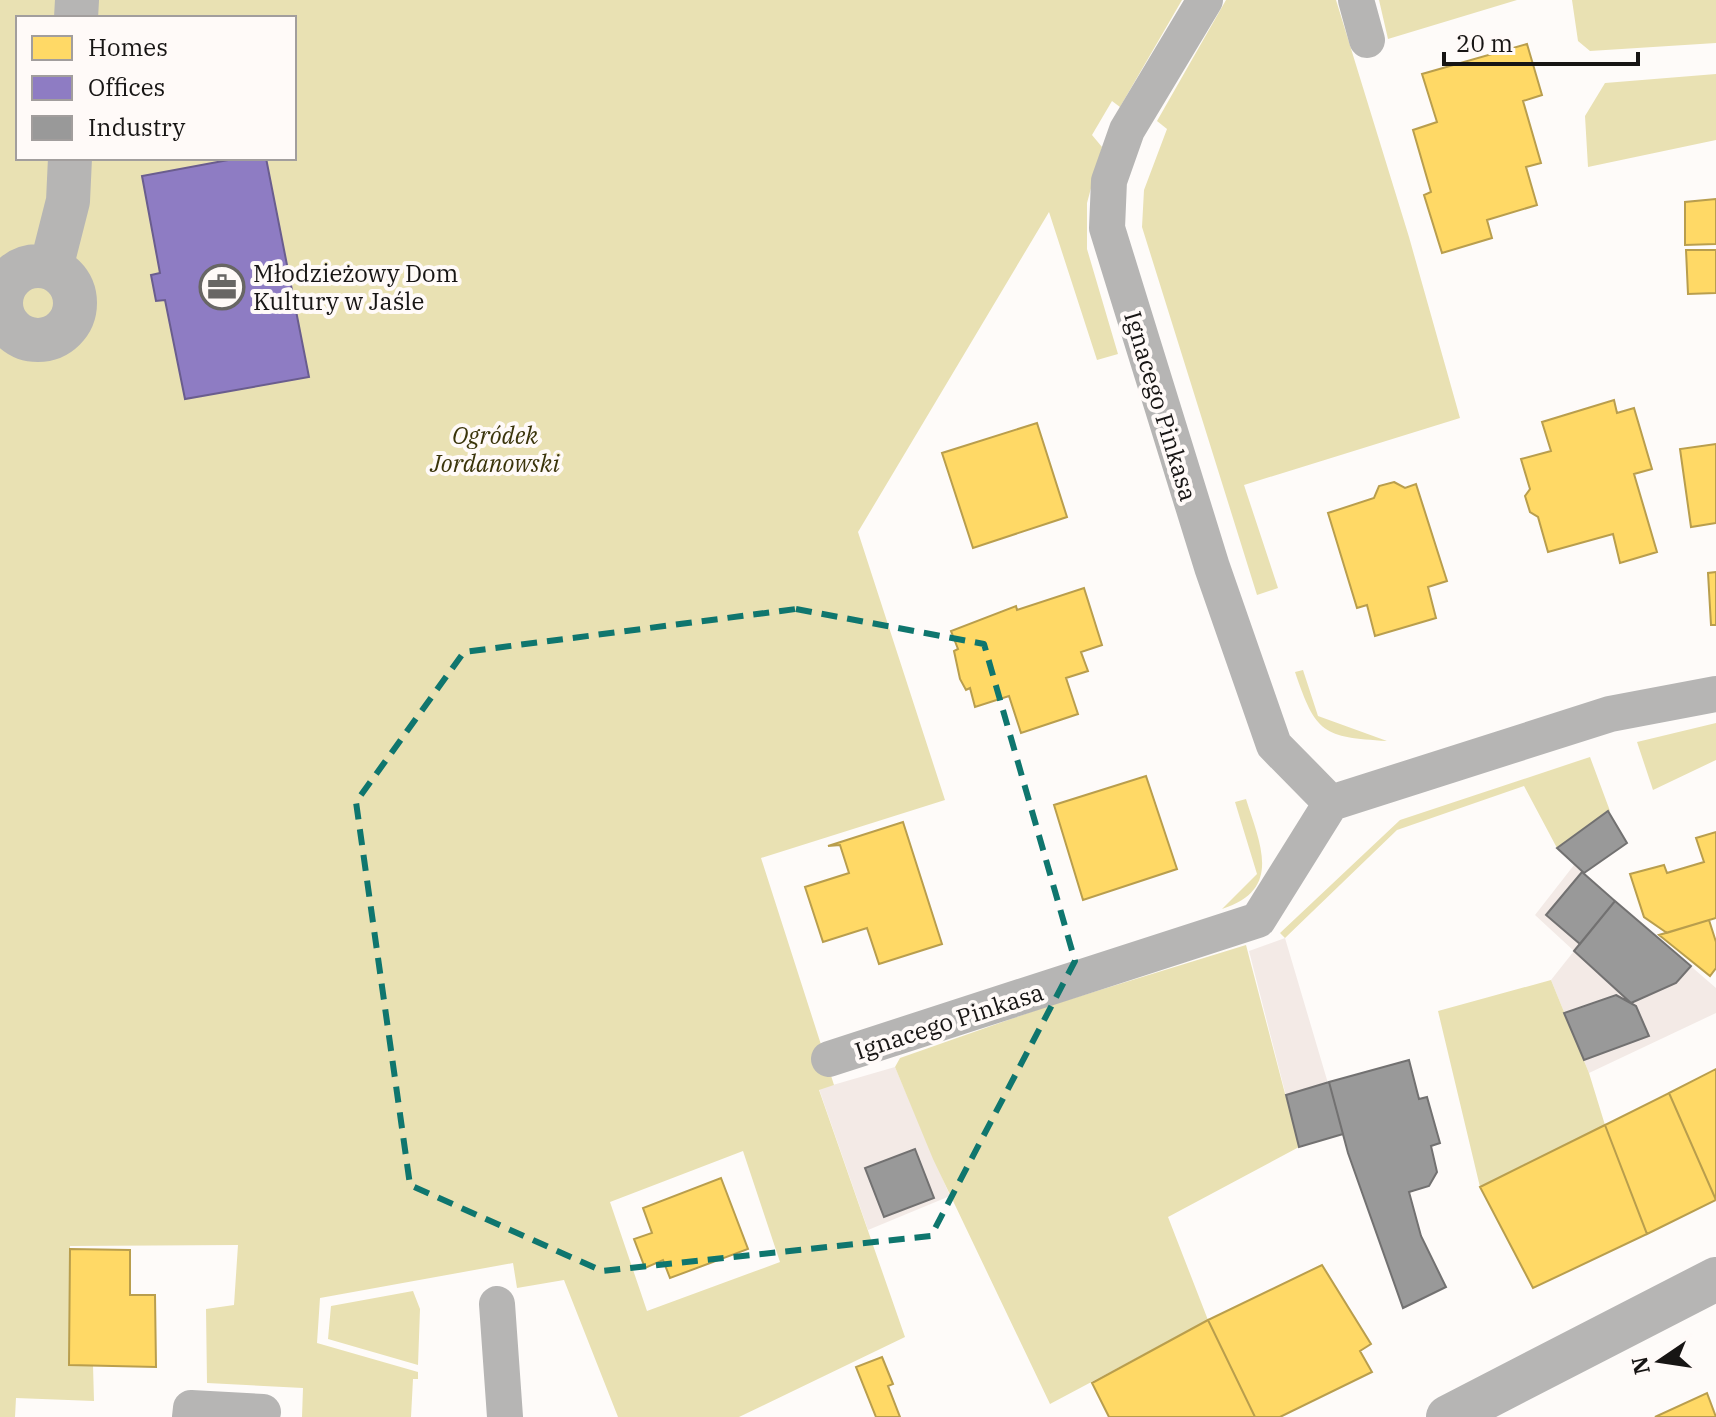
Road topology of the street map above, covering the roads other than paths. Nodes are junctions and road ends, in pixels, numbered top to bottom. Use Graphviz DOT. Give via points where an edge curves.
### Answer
graph roads {
  1 [pos="1205,0"];
  2 [pos="1356,0"];
  3 [pos="1367,40"];
  4 [pos="70,160"];
  5 [pos="51,268"];
  6 [pos="1,313"];
  7 [pos="1716,694"];
  8 [pos="1331,803"];
  9 [pos="829,1059"];
  10 [pos="1716,1279"];
  11 [pos="497,1304"];
  12 [pos="263,1412"];
  13 [pos="1472,1412"];
  14 [pos="190,1417"];
  15 [pos="505,1417"];
  1 -- 8 [label="lane, Ignacego Pinkasa" via="1127,130 1109,181 1107,228 1274,745"];
  2 -- 3 [label="lane"];
  4 -- 5 [label="street" via="68,201"];
  5 -- 6 [label="street" via="18,272 3,290"];
  5 -- 6 [label="street" via="74,294 72,319 64,329 54,337 29,338 16,333"];
  7 -- 8 [label="lane" via="1610,714"];
  8 -- 9 [label="lane, Ignacego Pinkasa" via="1258,920"];
  10 -- 13 [label="street"];
  11 -- 15 [label="lane"];
  12 -- 14 [label="lane" via="191,1408"];
}
